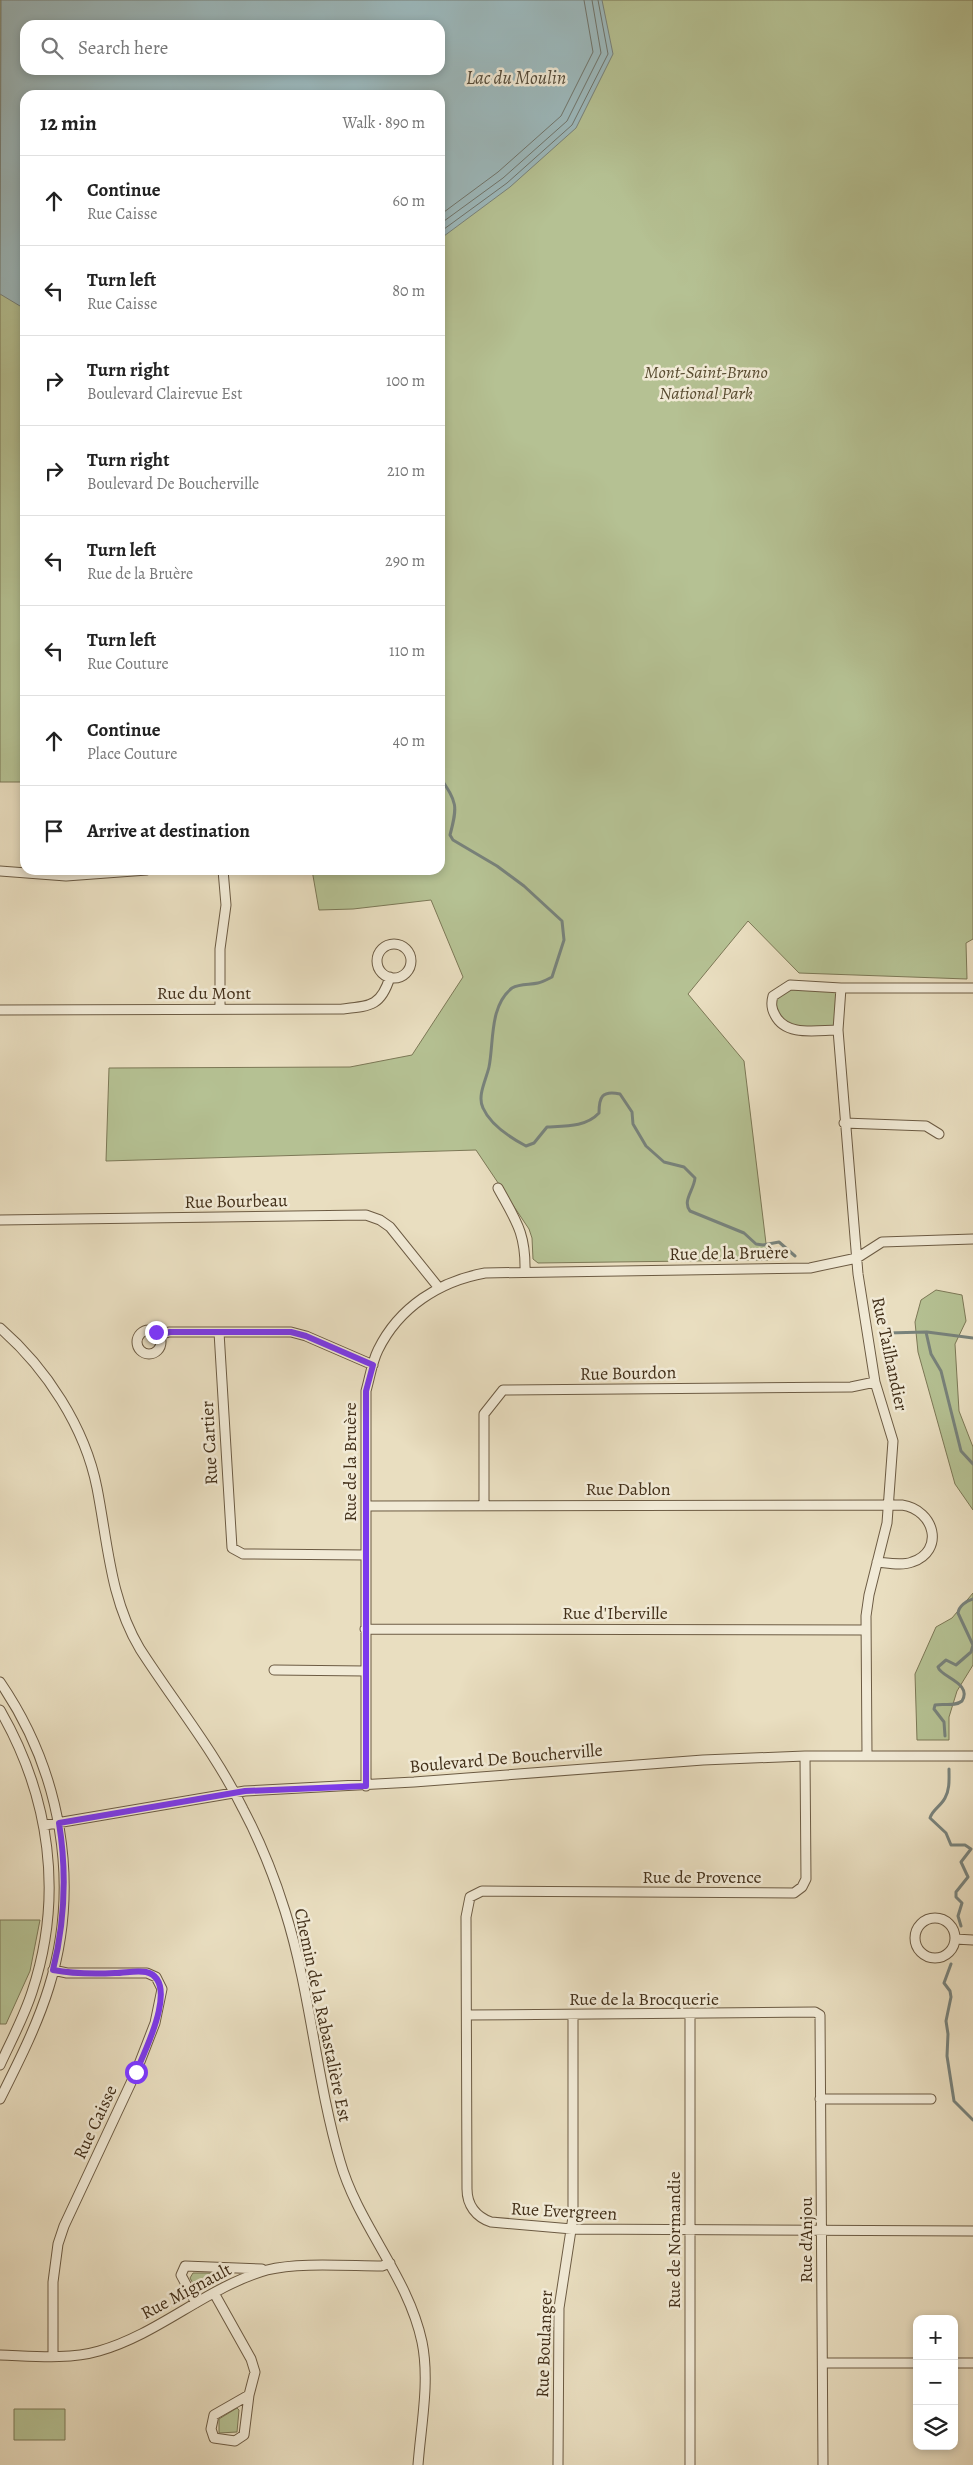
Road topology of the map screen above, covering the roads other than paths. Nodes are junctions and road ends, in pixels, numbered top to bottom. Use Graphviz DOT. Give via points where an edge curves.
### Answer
graph roads {
  1 [pos="0,871"];
  2 [pos="20,873"];
  3 [pos="53,875"];
  4 [pos="80,875"];
  5 [pos="223,875"];
  6 [pos="390,977"];
  7 [pos="841,988"];
  8 [pos="973,988"];
  9 [pos="220,1009"];
  10 [pos="0,1010"];
  11 [pos="838,1030"];
  12 [pos="844,1123"];
  13 [pos="939,1134"];
  14 [pos="498,1188"];
  15 [pos="0,1220"];
  16 [pos="973,1240"];
  17 [pos="857,1258"];
  18 [pos="525,1272"];
  19 [pos="438,1288"];
  20 [pos="0,1328"];
  21 [pos="219,1332"];
  22 [pos="159,1335"];
  23 [pos="373,1365"];
  24 [pos="875,1382"];
  25 [pos="484,1505"];
  26 [pos="366,1506"];
  27 [pos="889,1506"];
  28 [pos="365,1554"];
  29 [pos="877,1562"];
  30 [pos="365,1629"];
  31 [pos="865,1630"];
  32 [pos="274,1670"];
  33 [pos="365,1671"];
  34 [pos="0,1682"];
  35 [pos="0,1710"];
  36 [pos="867,1755"];
  37 [pos="805,1756"];
  38 [pos="973,1756"];
  39 [pos="366,1786"];
  40 [pos="234,1793"];
  41 [pos="59,1823"];
  42 [pos="45,1825"];
  43 [pos="470,1897"];
  44 [pos="955,1940"];
  45 [pos="973,1940"];
  46 [pos="53,1970"];
  47 [pos="468,2015"];
  48 [pos="573,2015"];
  49 [pos="690,2015"];
  50 [pos="820,2015"];
  51 [pos="0,2065"];
  52 [pos="820,2098"];
  53 [pos="0,2099"];
  54 [pos="931,2099"];
  55 [pos="572,2229"];
  56 [pos="690,2230"];
  57 [pos="823,2231"];
  58 [pos="973,2231"];
  59 [pos="390,2263"];
  60 [pos="270,2270"];
  61 [pos="214,2293"];
  62 [pos="196,2303"];
  63 [pos="0,2355"];
  64 [pos="53,2356"];
  65 [pos="823,2363"];
  66 [pos="913,2363"];
  67 [pos="958,2363"];
  68 [pos="973,2363"];
  69 [pos="249,2395"];
  70 [pos="418,2465"];
  71 [pos="558,2465"];
  72 [pos="690,2465"];
  73 [pos="823,2465"];
  1 -- 2 [label="street"];
  3 -- 4 [label="street"];
  5 -- 9 [label="street" via="226,904 220,949"];
  6 -- 9 [label="street, Rue du Mont" via="381,999 359,1008"];
  7 -- 8 [label="street"];
  7 -- 11 [label="street, Rue Tailhandier"];
  7 -- 11 [label="street" via="790,984 779,990 771,1002 778,1021 786,1028"];
  9 -- 10 [label="street, Rue du Mont"];
  11 -- 12 [label="street, Rue Tailhandier"];
  12 -- 13 [label="street" via="926,1126"];
  12 -- 17 [label="street, Rue Tailhandier"];
  14 -- 18 [label="street" via="521,1228"];
  15 -- 19 [label="street, Rue Bourbeau" via="366,1215 390,1227"];
  16 -- 17 [label="street" via="882,1242"];
  17 -- 18 [label="street, Rue de la Bruère" via="810,1268"];
  17 -- 24 [label="street, Rue Tailhandier"];
  18 -- 19 [label="street, Rue de la Bruère" via="468,1276"];
  19 -- 23 [label="street, Rue de la Bruère" via="400,1319 379,1349"];
  20 -- 40 [label="street, Chemin de la Rabastalière Est" via="39,1366 65,1408 92,1469 110,1570 122,1616"];
  21 -- 22 [label="street"];
  21 -- 23 [label="street" via="296,1333"];
  21 -- 28 [label="street, Rue Cartier" via="231,1540 235,1551 245,1554"];
  23 -- 26 [label="street, Rue de la Bruère" via="366,1391"];
  24 -- 25 [label="street, Rue Bourdon" via="851,1387 502,1390 484,1414"];
  24 -- 27 [label="street, Rue Tailhandier" via="893,1441"];
  25 -- 26 [label="street, Rue Dablon"];
  25 -- 27 [label="street, Rue Dablon"];
  26 -- 28 [label="street, Rue de la Bruère"];
  27 -- 29 [label="street, Rue Tailhandier"];
  27 -- 29 [label="street, Rue Dablon" via="910,1507 921,1512 930,1525 931,1541 924,1555 914,1561 902,1564"];
  28 -- 30 [label="street, Rue de la Bruère"];
  29 -- 31 [label="street, Rue Tailhandier"];
  30 -- 31 [label="street, Rue d'Iberville"];
  30 -- 33 [label="street, Rue de la Bruère"];
  31 -- 36 [label="street, Rue Tailhandier"];
  32 -- 33 [label="street"];
  33 -- 39 [label="street, Rue de la Bruère"];
  34 -- 41 [label="street" via="38,1752"];
  35 -- 42 [label="street" via="28,1767"];
  36 -- 37 [label="street, Boulevard De Boucherville"];
  36 -- 38 [label="street, Boulevard De Boucherville"];
  37 -- 39 [label="street, Boulevard De Boucherville" via="653,1762"];
  37 -- 43 [label="street, Rue de Provence" via="806,1879 794,1893 482,1891"];
  39 -- 40 [label="street, Boulevard De Boucherville"];
  40 -- 41 [label="street, Boulevard De Boucherville"];
  40 -- 59 [label="street, Chemin de la Rabastalière Est" via="267,1862 288,1921 343,2171 357,2206"];
  41 -- 42 [label="street, Boulevard De Boucherville"];
  41 -- 46 [label="street" via="64,1892"];
  42 -- 51 [label="street" via="50,1879 47,1927 33,1991"];
  43 -- 47 [label="street, Rue Evergreen" via="466,1917"];
  44 -- 44 [label="street" via="952,1927 935,1918 922,1923 916,1934 921,1953 933,1958 945,1956"];
  44 -- 45 [label="street"];
  46 -- 53 [label="street" via="34,2026"];
  46 -- 64 [label="street, Rue Caisse" via="68,1973 147,1973 158,1980 162,1992 144,2054 58,2244 53,2282"];
  47 -- 48 [label="street, Rue de la Brocquerie"];
  47 -- 55 [label="street, Rue Evergreen" via="466,2189 469,2202 479,2216 491,2222"];
  48 -- 49 [label="street, Rue de la Brocquerie"];
  48 -- 55 [label="street, Rue Boulanger"];
  49 -- 50 [label="street, Rue de la Brocquerie" via="815,2012"];
  49 -- 56 [label="street, Rue de Normandie"];
  50 -- 52 [label="street, Rue d'Anjou"];
  52 -- 54 [label="street"];
  52 -- 57 [label="street, Rue d'Anjou"];
  55 -- 56 [label="street, Rue Evergreen"];
  55 -- 71 [label="street, Rue Boulanger" via="558,2324"];
  56 -- 57 [label="street, Rue Evergreen"];
  56 -- 72 [label="street, Rue de Normandie"];
  57 -- 58 [label="street, Rue Evergreen"];
  57 -- 65 [label="street, Rue d'Anjou"];
  59 -- 60 [label="street, Rue Mignault" via="382,2266"];
  59 -- 70 [label="street, Chemin de la Rabastalière Est" via="412,2310 423,2348 425,2384"];
  60 -- 61 [label="street, Rue Mignault"];
  60 -- 62 [label="street" via="185,2266 181,2275"];
  61 -- 62 [label="street, Rue Mignault"];
  61 -- 69 [label="street" via="254,2366 255,2379"];
  62 -- 64 [label="street, Rue Mignault" via="109,2348"];
  63 -- 64 [label="street, Rue Mignault"];
  65 -- 66 [label="street"];
  65 -- 73 [label="street, Rue d'Anjou"];
  67 -- 68 [label="street"];
  69 -- 69 [label="street" via="213,2416 211,2433 214,2438 235,2441 243,2437"];
}
